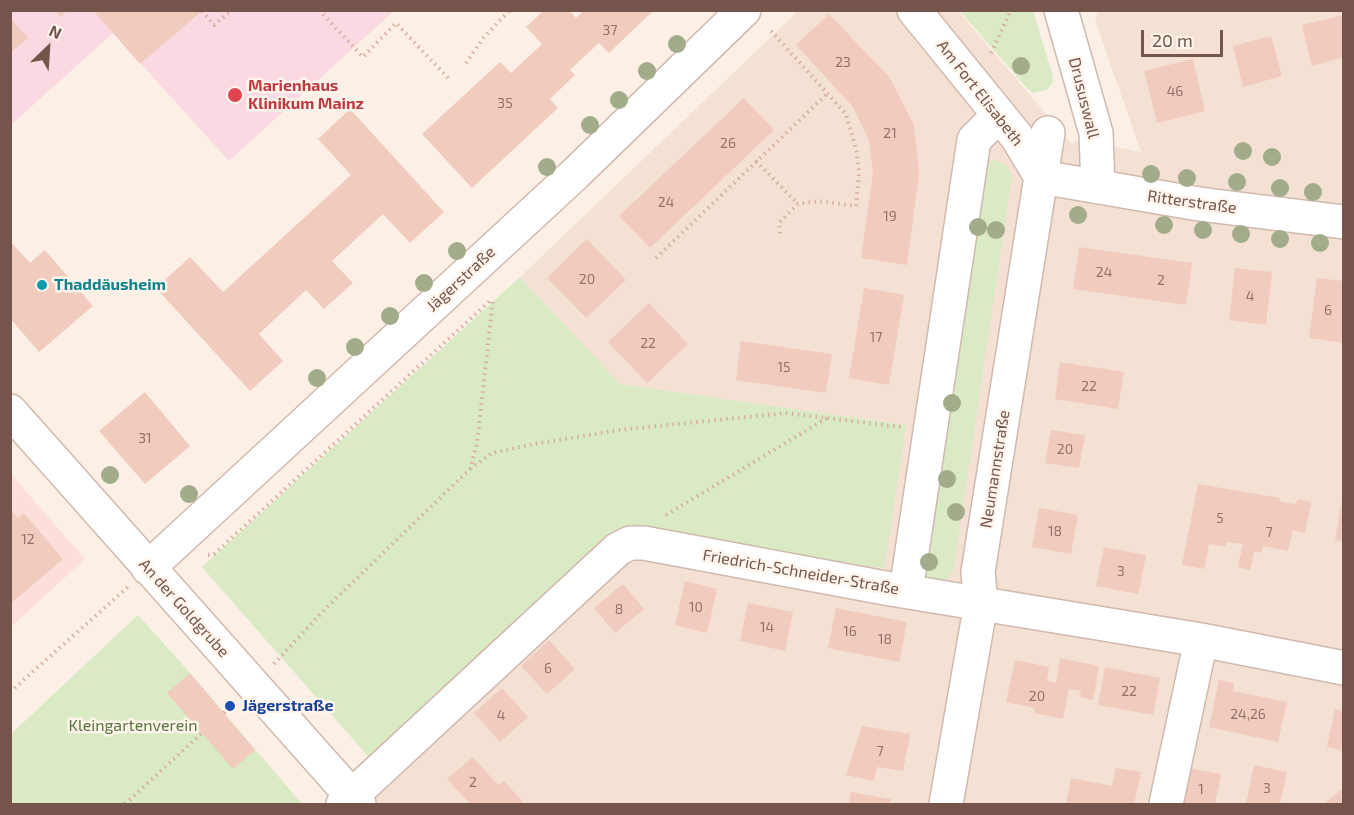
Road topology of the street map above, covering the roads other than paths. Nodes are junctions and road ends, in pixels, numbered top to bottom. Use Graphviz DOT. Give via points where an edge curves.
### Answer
graph roads {
  1 [pos="744,10"];
  2 [pos="914,10"];
  3 [pos="1061,10"];
  4 [pos="999,115"];
  5 [pos="1048,133"];
  6 [pos="1041,177"];
  7 [pos="1098,187"];
  8 [pos="1344,222"];
  9 [pos="10,411"];
  10 [pos="139,577"];
  11 [pos="906,591"];
  12 [pos="981,603"];
  13 [pos="1201,640"];
  14 [pos="1344,668"];
  15 [pos="351,802"];
  16 [pos="946,804"];
  17 [pos="1166,804"];
  1 -- 10 [label="street, Jägerstraße" via="575,174"];
  2 -- 4 [label="street, Am Fort Elisabeth"];
  3 -- 7 [label="street, Drususwall" via="1096,133"];
  4 -- 6 [label="street, Am Fort Elisabeth"];
  4 -- 11 [label="street" via="974,140"];
  5 -- 6 [label="street, Neumannstraße"];
  6 -- 7 [label="street, Ritterstraße"];
  6 -- 12 [label="street, Neumannstraße" via="978,572"];
  7 -- 8 [label="street, Ritterstraße"];
  9 -- 10 [label="street, An der Goldgrube"];
  10 -- 15 [label="street, An der Goldgrube"];
  11 -- 12 [label="street, Friedrich-Schneider-Straße"];
  11 -- 15 [label="street, Friedrich-Schneider-Straße" via="630,543 618,549"];
  12 -- 13 [label="street, Friedrich-Schneider-Straße"];
  12 -- 16 [label="street, Neumannstraße"];
  13 -- 14 [label="street, Friedrich-Schneider-Straße"];
  13 -- 17 [label="street"];
}
